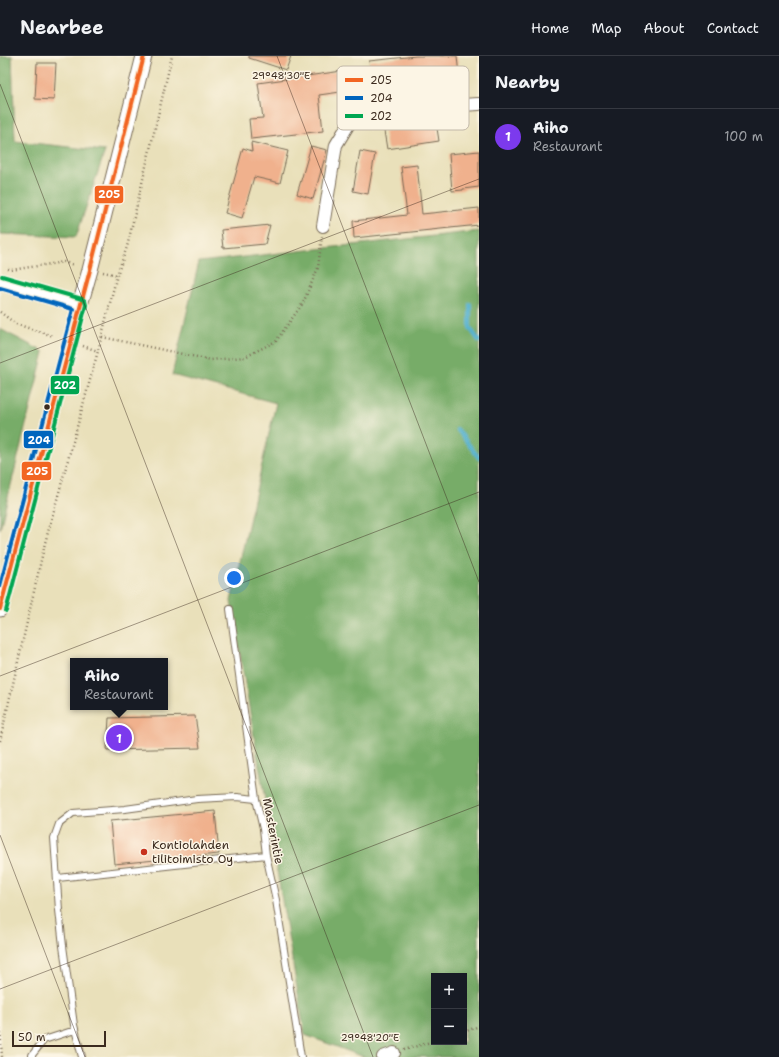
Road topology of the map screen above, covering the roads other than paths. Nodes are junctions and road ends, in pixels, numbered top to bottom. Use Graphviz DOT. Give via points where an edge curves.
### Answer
graph roads {
  1 [pos="144,56"];
  2 [pos="479,104"];
  3 [pos="469,105"];
  4 [pos="345,130"];
  5 [pos="324,226"];
  6 [pos="3,275"];
  7 [pos="80,305"];
  8 [pos="0,609"];
  9 [pos="230,609"];
  10 [pos="256,799"];
  11 [pos="266,855"];
  12 [pos="58,878"];
  13 [pos="75,1030"];
  14 [pos="32,1057"];
  15 [pos="82,1057"];
  16 [pos="301,1057"];
  1 -- 7 [label="street"];
  2 -- 3 [label="street"];
  4 -- 5 [label="street" via="336,145"];
  6 -- 7 [label="street"];
  7 -- 8 [label="street"];
  9 -- 10 [label="lane, Masterintie"];
  10 -- 11 [label="lane, Masterintie"];
  10 -- 12 [label="lane" via="197,799 73,813 59,824 54,838"];
  11 -- 12 [label="lane"];
  11 -- 16 [label="lane, Masterintie" via="276,900"];
  12 -- 13 [label="lane" via="63,946"];
  13 -- 14 [label="lane" via="44,1040"];
  13 -- 15 [label="lane"];
}
